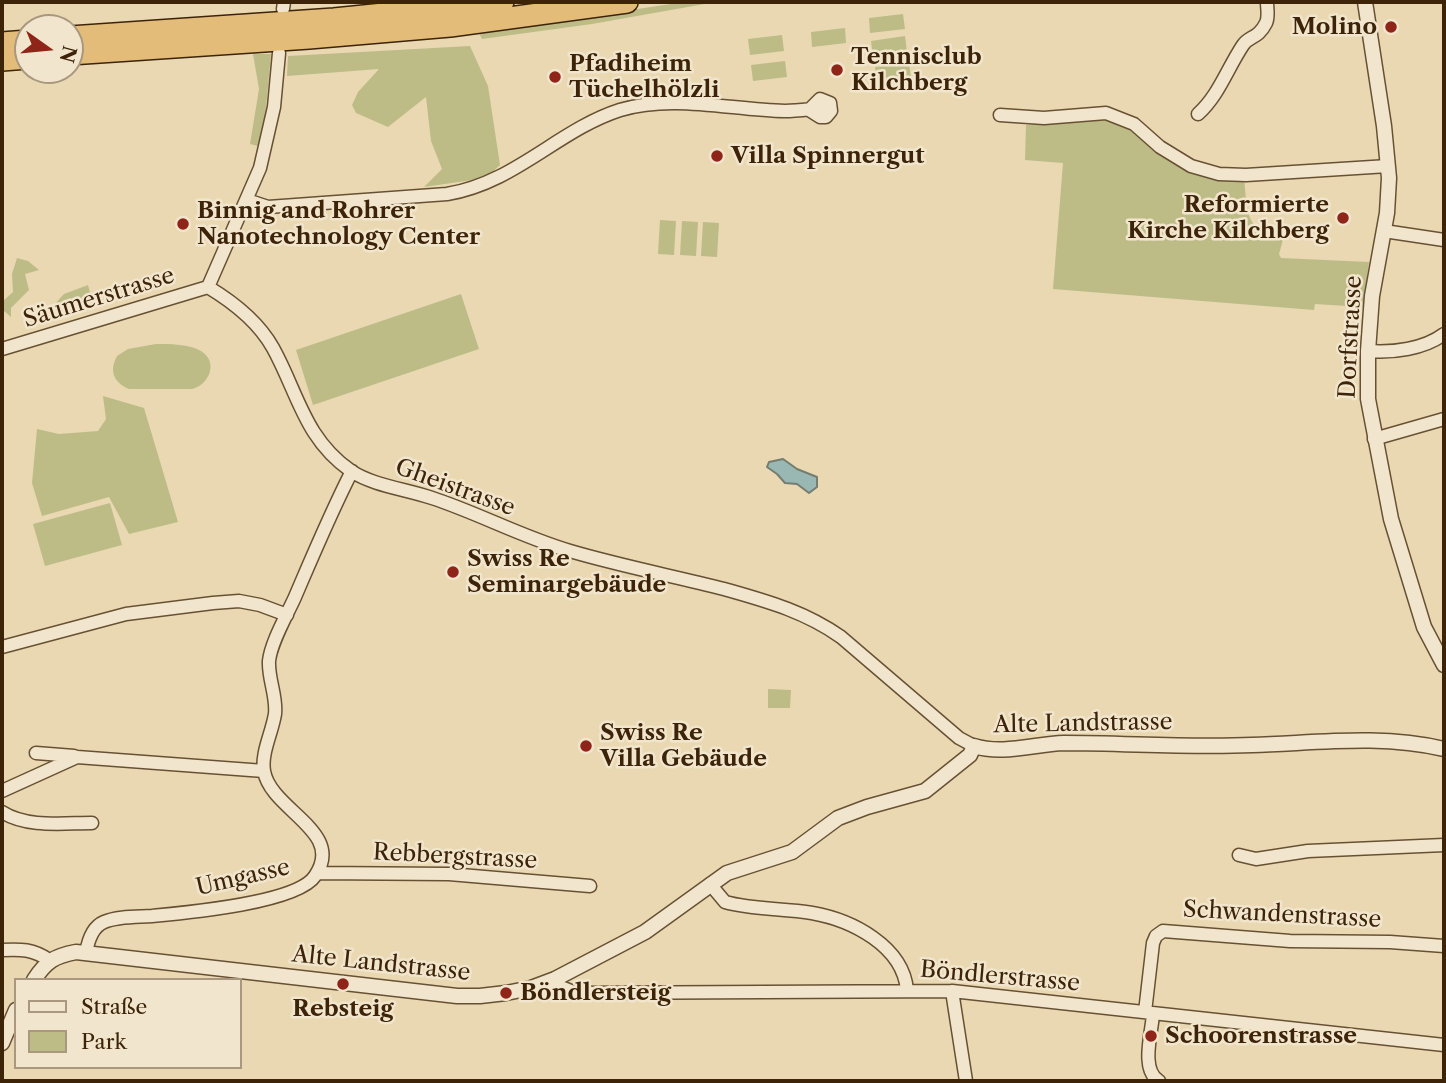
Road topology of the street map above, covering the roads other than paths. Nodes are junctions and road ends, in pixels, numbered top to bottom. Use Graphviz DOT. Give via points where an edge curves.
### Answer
graph roads {
  1 [pos="503,2"];
  2 [pos="627,2"];
  3 [pos="1267,2"];
  4 [pos="1365,2"];
  5 [pos="84,36"];
  6 [pos="84,53"];
  7 [pos="279,53"];
  8 [pos="823,108"];
  9 [pos="1198,114"];
  10 [pos="1000,115"];
  11 [pos="1388,166"];
  12 [pos="247,200"];
  13 [pos="1384,231"];
  14 [pos="1444,240"];
  15 [pos="208,287"];
  16 [pos="1444,334"];
  17 [pos="2,349"];
  18 [pos="1368,351"];
  19 [pos="1444,419"];
  20 [pos="1374,439"];
  21 [pos="352,471"];
  22 [pos="287,615"];
  23 [pos="2,648"];
  24 [pos="1444,665"];
  25 [pos="974,746"];
  26 [pos="1444,748"];
  27 [pos="36,753"];
  28 [pos="77,757"];
  29 [pos="264,771"];
  30 [pos="2,791"];
  31 [pos="2,812"];
  32 [pos="92,823"];
  33 [pos="1444,845"];
  34 [pos="1239,855"];
  35 [pos="317,873"];
  36 [pos="710,884"];
  37 [pos="590,886"];
  38 [pos="1444,946"];
  39 [pos="2,950"];
  40 [pos="86,953"];
  41 [pos="49,960"];
  42 [pos="36,978"];
  43 [pos="555,979"];
  44 [pos="907,990"];
  45 [pos="952,991"];
  46 [pos="1149,1013"];
  47 [pos="14,1015"];
  48 [pos="2,1043"];
  49 [pos="1444,1045"];
  50 [pos="1154,1080"];
  51 [pos="966,1081"];
  1 -- 5 [label="highway"];
  2 -- 6 [label="highway" via="436,27"];
  3 -- 9 [label="street" via="1265,25 1257,37 1245,41 1211,102"];
  4 -- 11 [label="street, Dorfstrasse"];
  7 -- 12 [label="street" via="268,138"];
  8 -- 12 [label="street" via="642,106 595,121 469,191 268,207"];
  10 -- 11 [label="street" via="1044,118 1106,113 1134,124 1191,166 1219,174"];
  11 -- 13 [label="street, Dorfstrasse"];
  12 -- 15 [label="street"];
  13 -- 14 [label="street"];
  13 -- 18 [label="street, Dorfstrasse" via="1373,284"];
  15 -- 17 [label="street, Säumerstrasse"];
  15 -- 21 [label="street, Gheistrasse" via="262,331 302,415"];
  16 -- 18 [label="street" via="1425,345"];
  18 -- 20 [label="street, Dorfstrasse"];
  19 -- 20 [label="street"];
  20 -- 24 [label="street, Dorfstrasse" via="1414,597"];
  21 -- 22 [label="street"];
  21 -- 25 [label="street, Gheistrasse" via="567,550 796,610 841,637"];
  22 -- 23 [label="street" via="239,601 213,603 126,614"];
  22 -- 29 [label="street" via="269,662 275,704"];
  25 -- 26 [label="street, Alte Landstrasse" via="997,750 1061,743 1252,745 1357,739"];
  25 -- 36 [label="street, Alte Landstrasse" via="970,755 925,791 838,818 792,852 727,873"];
  27 -- 28 [label="street"];
  28 -- 29 [label="street"];
  28 -- 30 [label="street"];
  29 -- 35 [label="street, Umgasse" via="278,798 316,834 322,855"];
  31 -- 32 [label="street" via="29,822"];
  33 -- 34 [label="street" via="1308,851 1256,859"];
  35 -- 37 [label="street, Rebbergstrasse" via="449,874"];
  35 -- 40 [label="street, Umgasse" via="309,883 274,897 204,911 105,922 92,933"];
  36 -- 43 [label="street, Alte Landstrasse" via="645,932"];
  36 -- 44 [label="street" via="733,904 813,913 861,930 888,948 906,978"];
  38 -- 46 [label="street, Schwandenstrasse" via="1163,931 1153,943"];
  39 -- 41 [label="street, Alte Landstrasse" via="25,949"];
  40 -- 41 [label="street, Alte Landstrasse"];
  40 -- 43 [label="street, Alte Landstrasse" via="457,996 506,993"];
  41 -- 42 [label="street"];
  43 -- 44 [label="street, Böndlerstrasse" via="561,988 576,993"];
  44 -- 45 [label="street, Böndlerstrasse"];
  45 -- 46 [label="street, Böndlerstrasse"];
  45 -- 51 [label="street"];
  46 -- 49 [label="street, Böndlerstrasse"];
  46 -- 50 [label="street" via="1149,1065"];
  47 -- 48 [label="street"];
}
